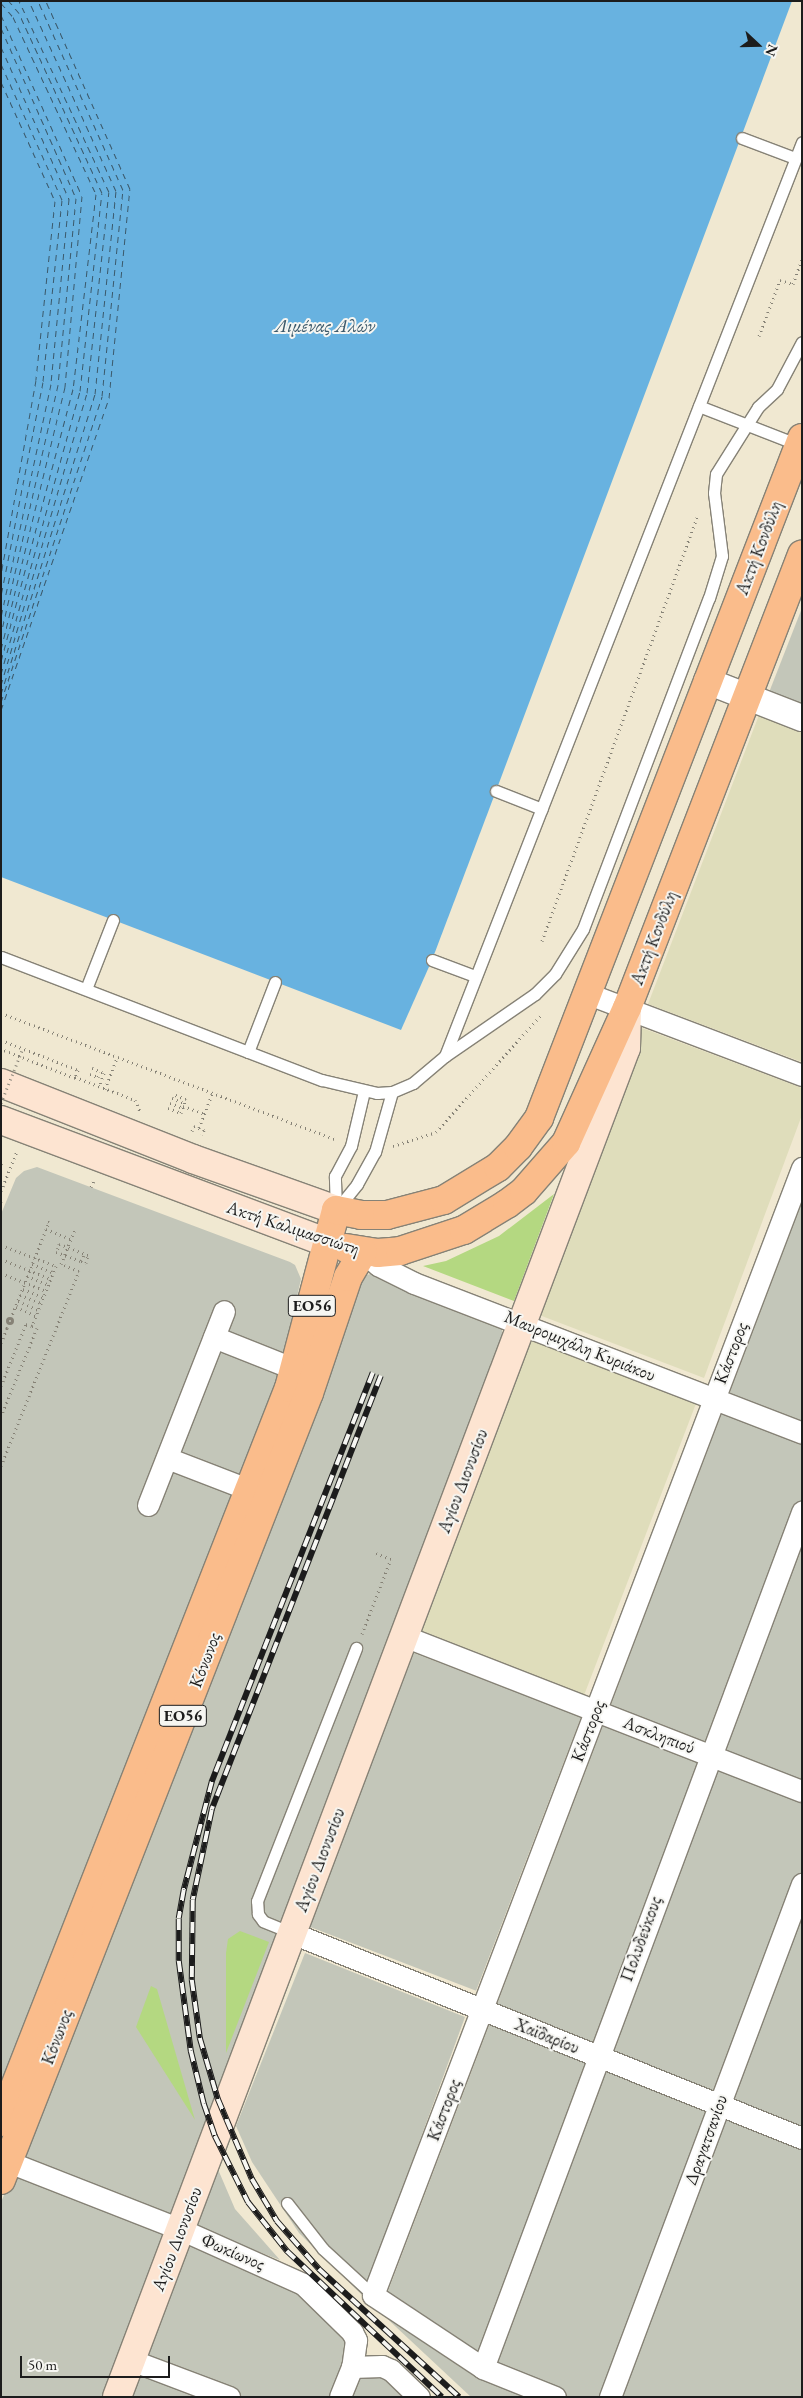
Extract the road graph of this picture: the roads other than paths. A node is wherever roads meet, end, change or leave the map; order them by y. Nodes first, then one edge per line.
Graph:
1 (742, 138) dead end
2 (802, 142) edge
3 (796, 158) junction
4 (802, 342) edge
5 (699, 406) junction
6 (745, 426) junction
7 (800, 441) edge
8 (802, 555) edge
9 (707, 681) junction
10 (747, 697) junction
11 (802, 718) edge
12 (496, 792) dead end
13 (542, 809) junction
14 (113, 920) dead end
15 (1, 957) edge
16 (432, 960) dead end
17 (475, 976) junction
18 (275, 982) dead end
19 (86, 989) junction
20 (586, 993) junction
21 (627, 1008) junction
22 (248, 1052) junction
23 (445, 1056) junction
24 (802, 1075) edge
25 (1, 1083) edge
26 (364, 1091) junction
27 (392, 1092) junction
28 (1, 1120) edge
29 (802, 1168) edge
30 (336, 1210) junction
31 (328, 1243) junction
32 (363, 1252) junction
33 (224, 1311) dead end
34 (522, 1323) junction
35 (214, 1337) junction
36 (295, 1369) junction
37 (713, 1400) junction
38 (802, 1432) edge
39 (167, 1458) junction
40 (250, 1490) junction
41 (148, 1505) dead end
42 (802, 1512) edge
43 (404, 1636) junction
44 (356, 1648) road end
45 (596, 1711) junction
46 (710, 1754) junction
47 (802, 1791) edge
48 (802, 1884) edge
49 (292, 1933) junction
50 (482, 2010) junction
51 (598, 2056) junction
52 (719, 2105) junction
53 (1, 2122) edge
54 (802, 2138) edge
55 (5, 2171) edge
56 (287, 2203) dead end
57 (180, 2229) junction
58 (373, 2295) junction
59 (131, 2360) junction
60 (352, 2366) junction
61 (483, 2368) junction
62 (117, 2397) edge
63 (229, 2397) edge
64 (340, 2397) edge
65 (419, 2397) edge
66 (555, 2397) edge
67 (610, 2397) edge

1 - 3 lane
2 - 3 lane
3 - 5 lane
4 - 6 lane
5 - 6 lane
5 - 13 lane
6 - 7 lane
6 - 23 lane
7 - 9 main road, Ακτή Κονδύλη
8 - 10 main road, Ακτή Κονδύλη
9 - 10 street
9 - 20 main road, Ακτή Κονδύλη
10 - 11 street
10 - 21 main road, Ακτή Κονδύλη
12 - 13 lane
13 - 17 lane
14 - 19 lane
15 - 19 lane
16 - 17 lane
17 - 23 lane
18 - 22 lane
19 - 22 lane
20 - 21 street
20 - 30 main road, Ακτή Καλιμασσιώτη
21 - 24 street
21 - 32 main road, Ακτή Καλιμασσιώτη
21 - 34 main road, Ακτή Κονδύλη
22 - 26 lane
23 - 27 lane
25 - 30 main road, Ακτή Καλιμασσιώτη
26 - 27 lane
26 - 30 lane
27 - 30 lane
28 - 31 main road, Ακτή Καλιμασσιώτη
29 - 37 street, Κάστορος
30 - 31 main road, Κόνωνος / ΕΟ56
31 - 32 main road, Ακτή Καλιμασσιώτη
31 - 36 main road, Κόνωνος / ΕΟ56
32 - 34 street, Μαυρομιχάλη Κυριάκου
32 - 55 main road, Κόνωνος / ΕΟ56
33 - 35 street
34 - 37 street, Μαυρομιχάλη Κυριάκου
34 - 43 main road, Αγίου Διονυσίου
35 - 36 street
35 - 39 street
36 - 40 main road, Κόνωνος / ΕΟ56
37 - 38 street, Μαυρομιχάλη Κυριάκου
37 - 45 street, Κάστορος
39 - 40 street
39 - 41 street
40 - 53 main road, Κόνωνος / ΕΟ56
42 - 46 street, Πολυδεύκους
43 - 45 street, Ασκληπιού
43 - 49 main road, Αγίου Διονυσίου
44 - 49 lane
45 - 46 street, Ασκληπιού
45 - 50 street, Κάστορος
46 - 47 street, Ασκληπιού
46 - 51 street, Πολυδεύκους
48 - 52 street, Δραγατσανίου
49 - 50 street, Χαϊδαρίου
49 - 57 main road, Αγίου Διονυσίου
50 - 51 street, Χαϊδαρίου
50 - 58 street, Κάστορος
51 - 52 street, Χαϊδαρίου
51 - 61 street, Πολυδεύκους
52 - 54 street, Χαϊδαρίου
52 - 67 street, Δραγατσανίου
55 - 57 street, Φωκίωνος
56 - 58 lane
57 - 59 main road, Αγίου Διονυσίου
57 - 60 street, Φωκίωνος
58 - 61 street
59 - 62 main road, Αγίου Διονυσίου
59 - 63 street
60 - 64 street
60 - 65 street
61 - 66 street

